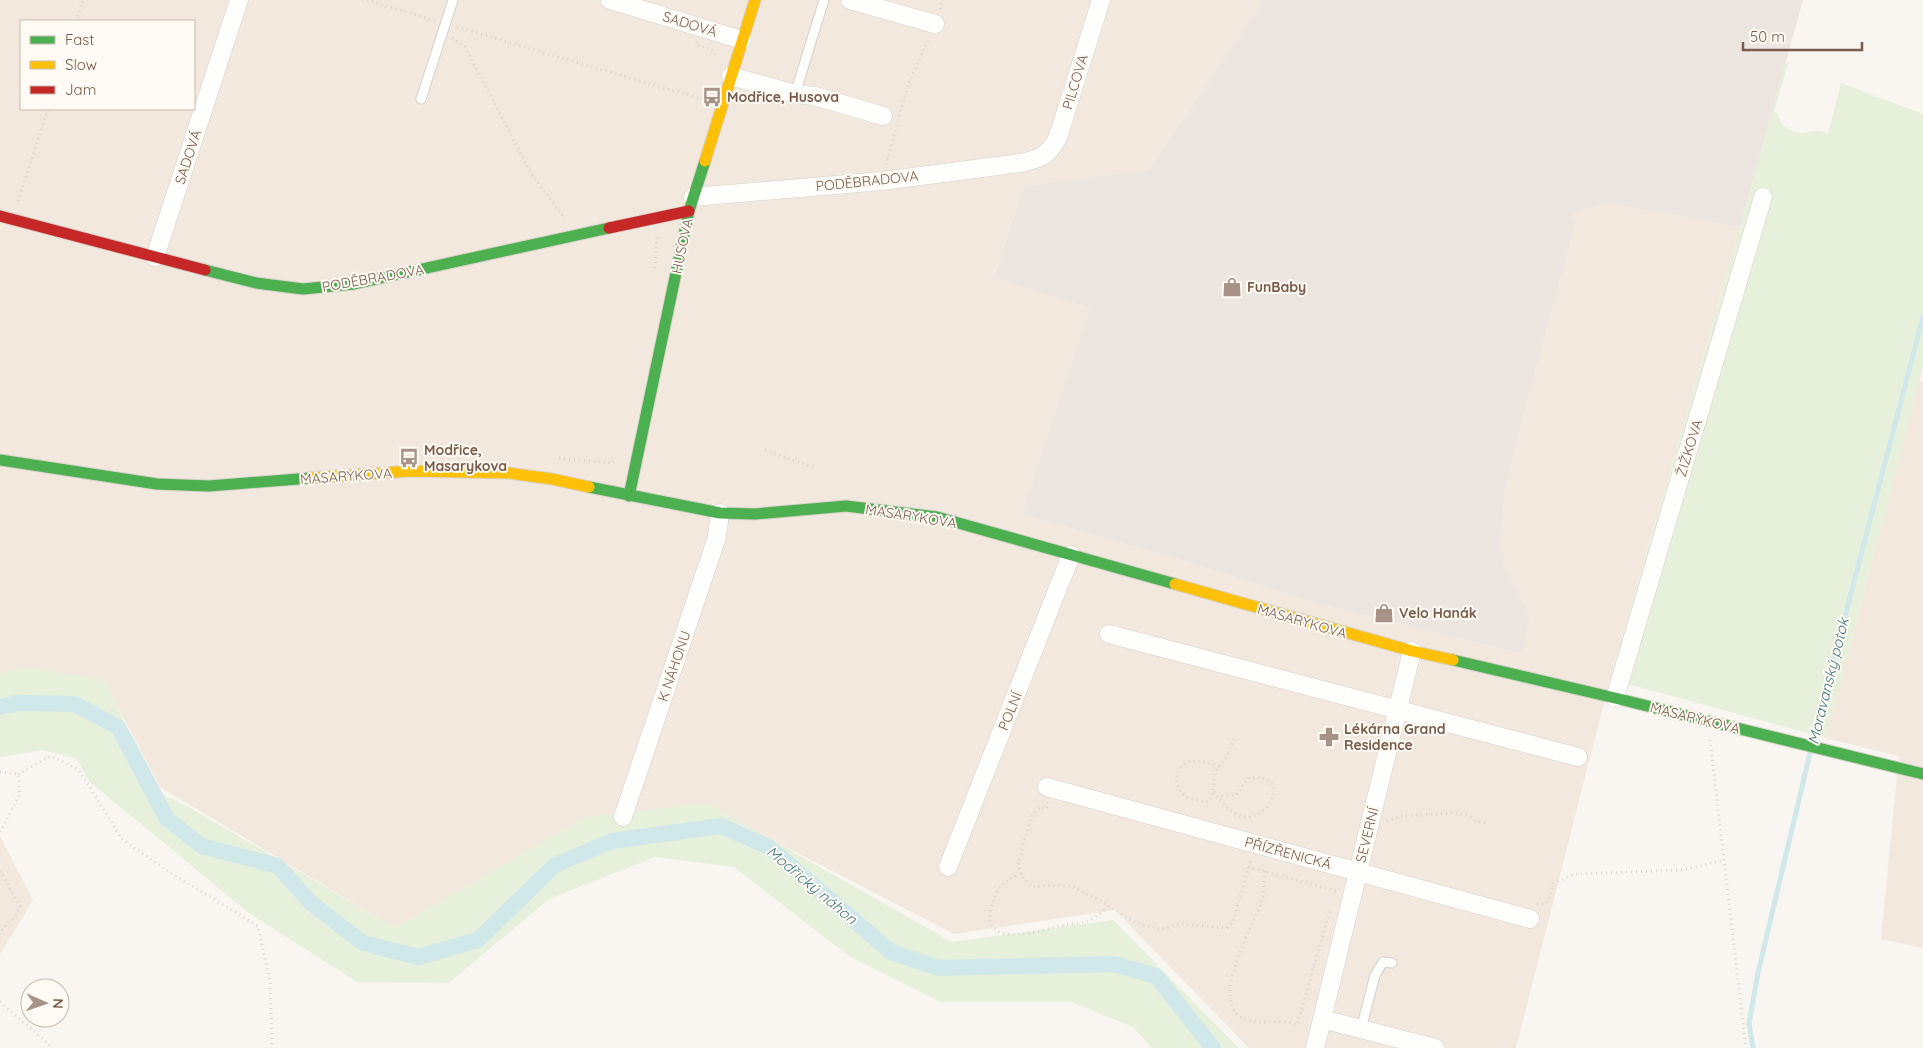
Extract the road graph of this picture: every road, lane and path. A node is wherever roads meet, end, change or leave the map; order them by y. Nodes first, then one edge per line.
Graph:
1 (83, 0) edge
2 (239, 0) edge
3 (367, 0) edge
4 (453, 0) edge
5 (610, 0) edge
6 (754, 0) edge
7 (824, 0) edge
8 (850, 0) edge
9 (942, 0) edge
10 (1101, 0) edge
11 (76, 20) edge
12 (935, 24) junction
13 (702, 27) junction
14 (444, 28) junction
15 (742, 40) junction
16 (717, 65) dead end
17 (731, 76) junction
18 (796, 94) junction
19 (421, 99) dead end
20 (708, 100) dead end
21 (48, 110) edge
22 (883, 116) dead end
23 (1040, 158) joint
24 (882, 181) junction
25 (1763, 197) dead end
26 (691, 204) junction
27 (0, 216) edge
28 (658, 218) junction
29 (12, 219) junction
30 (560, 224) dead end
31 (155, 257) junction
32 (655, 275) dead end
33 (765, 450) dead end
34 (616, 456) dead end
35 (557, 458) dead end
36 (0, 460) edge
37 (815, 468) dead end
38 (629, 496) junction
39 (720, 513) junction
40 (1071, 555) junction
41 (1110, 634) dead end
42 (1412, 651) junction
43 (1615, 698) junction
44 (1398, 710) junction
45 (1714, 722) junction
46 (1235, 735) dead end
47 (1578, 757) dead end
48 (1219, 766) junction
49 (0, 772) edge
50 (18, 774) junction
51 (1923, 774) edge
52 (1049, 788) joint
53 (1214, 791) junction
54 (1218, 796) junction
55 (623, 818) dead end
56 (1387, 821) dead end
57 (1485, 822) dead end
58 (0, 832) edge
59 (1254, 844) junction
60 (1724, 860) junction
61 (948, 867) dead end
62 (1248, 867) junction
63 (0, 871) edge
64 (1265, 871) junction
65 (1358, 872) junction
66 (1021, 874) junction
67 (1334, 898) dead end
68 (1108, 905) junction
69 (1331, 908) dead end
70 (1531, 912) joint
71 (0, 932) edge
72 (1392, 963) dead end
73 (0, 1002) edge
74 (1322, 1019) junction
75 (1361, 1029) junction
76 (53, 1048) edge
77 (272, 1048) edge
78 (1315, 1048) edge
79 (1435, 1048) edge
80 (1746, 1048) edge

1 - 11 path
2 - 31 street, SADOVÁ
3 - 14 path
4 - 14 lane
5 - 13 street, SADOVÁ
6 - 15 street, HUSOVA
7 - 18 lane
8 - 12 street
9 - 12 path
10 - 23 street, PILCOVA
12 - 24 path
13 - 15 street, SADOVÁ
13 - 16 path
14 - 19 lane
14 - 20 path
14 - 30 path
15 - 17 street, HUSOVA
17 - 18 street
17 - 26 street, HUSOVA
18 - 22 street
21 - 29 path
23 - 24 street, PODĚBRADOVA
24 - 26 street, PODĚBRADOVA
25 - 43 street, ŽIŽKOVA
26 - 28 street, PODĚBRADOVA
26 - 38 street, HUSOVA
27 - 29 street, PODĚBRADOVA
28 - 31 street, PODĚBRADOVA
28 - 32 path
29 - 31 street, PODĚBRADOVA
33 - 37 path
34 - 35 path
36 - 38 street, MASARYKOVA
38 - 39 street, MASARYKOVA
39 - 40 street, MASARYKOVA
39 - 55 street, K NÁHONU
40 - 42 street, MASARYKOVA
40 - 61 street, POLNÍ
41 - 44 street
42 - 43 street, MASARYKOVA
42 - 44 street, SEVERNÍ
43 - 45 street, MASARYKOVA
44 - 47 street
44 - 65 street, SEVERNÍ
45 - 51 street, MASARYKOVA
45 - 60 path
46 - 48 path
48 - 53 path
48 - 53 path
49 - 50 path
50 - 58 path
50 - 77 path
52 - 59 street, PŘÍZŘENICKÁ
52 - 66 path
53 - 54 path
54 - 54 path
56 - 57 path
59 - 62 path
59 - 65 street, PŘÍZŘENICKÁ
60 - 70 path
60 - 80 path
62 - 64 path
62 - 68 path
63 - 71 path
64 - 67 path
64 - 69 path
65 - 70 street, PŘÍZŘENICKÁ
65 - 74 street, SEVERNÍ
66 - 68 path
66 - 68 path
72 - 75 lane
73 - 76 path
74 - 75 street
74 - 78 street, SEVERNÍ
75 - 79 street

